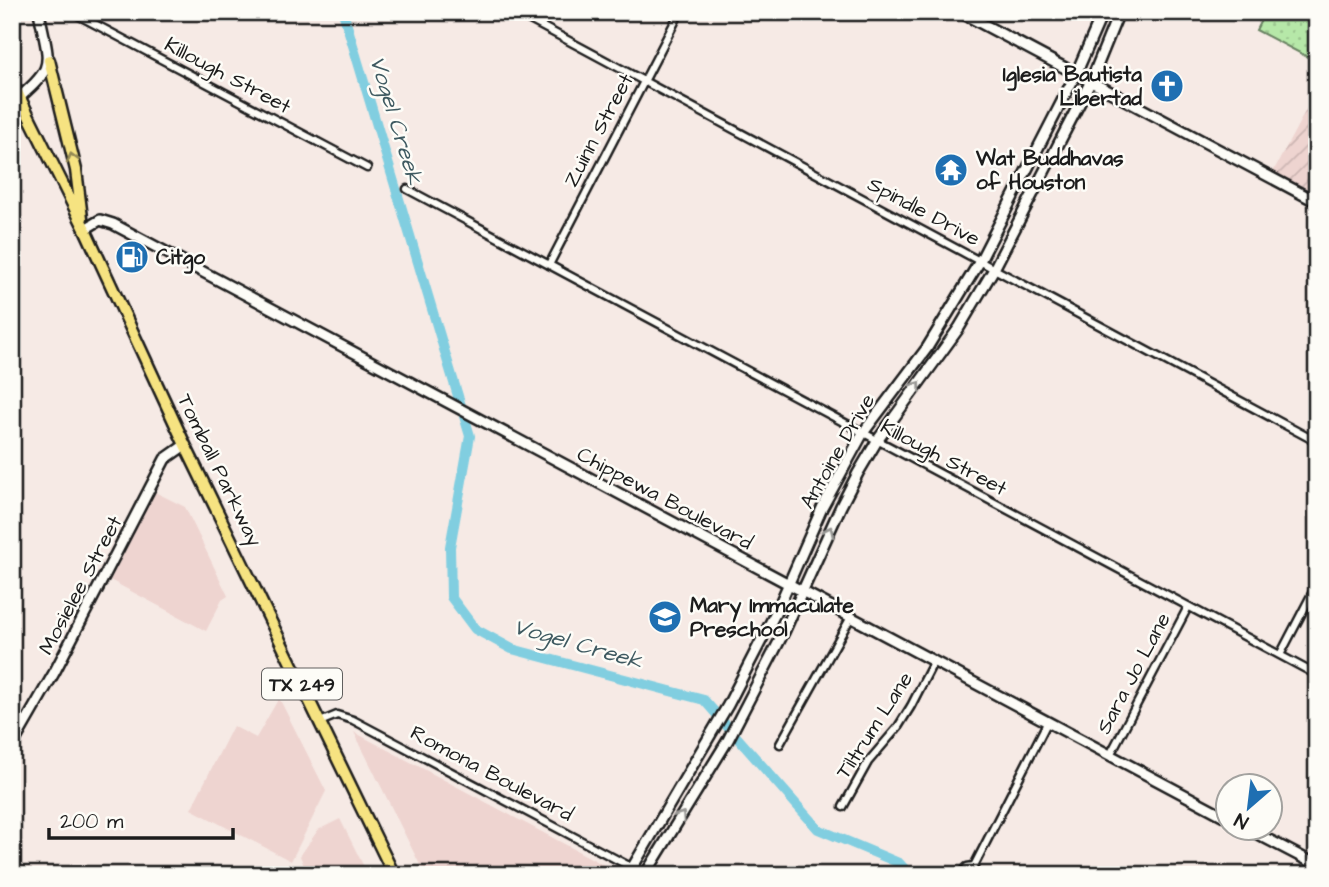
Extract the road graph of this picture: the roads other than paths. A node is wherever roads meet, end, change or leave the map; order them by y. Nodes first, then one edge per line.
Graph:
1 (39, 12) edge
2 (72, 12) edge
3 (515, 12) edge
4 (680, 12) edge
5 (960, 12) edge
6 (1103, 12) edge
7 (1119, 12) edge
8 (48, 60) junction
9 (1076, 74) junction
10 (644, 81) junction
11 (12, 82) edge
12 (1091, 82) junction
13 (16, 101) edge
14 (367, 168) dead end
15 (1029, 169) junction
16 (1042, 176) junction
17 (407, 189) dead end
18 (1317, 202) edge
19 (84, 227) junction
20 (980, 261) junction
21 (549, 265) junction
22 (994, 269) junction
23 (927, 348) junction
24 (939, 357) junction
25 (863, 433) junction
26 (877, 441) junction
27 (1317, 442) edge
28 (184, 445) junction
29 (790, 584) junction
30 (1317, 584) edge
31 (802, 591) junction
32 (1188, 607) junction
33 (850, 617) junction
34 (1280, 655) junction
35 (934, 661) junction
36 (748, 666) junction
37 (762, 673) junction
38 (1317, 675) edge
39 (12, 721) edge
40 (1048, 721) junction
41 (320, 722) junction
42 (22, 728) junction
43 (780, 744) dead end
44 (12, 747) edge
45 (1110, 755) junction
46 (680, 786) junction
47 (694, 795) junction
48 (843, 807) dead end
49 (1214, 811) edge
50 (1273, 842) edge
51 (1317, 865) edge
52 (974, 866) junction
53 (630, 871) edge
54 (394, 875) edge
55 (646, 875) edge
56 (961, 875) edge
57 (977, 875) edge

1 - 8 main road
2 - 14 street, Killough Street
3 - 10 street, Spindle Drive
4 - 10 street, Zuinn Street
5 - 9 main road
6 - 9 main road, Antoine Drive
7 - 12 main road, Antoine Drive
8 - 13 main road
19 -> 8 main road
9 - 12 main road
9 - 15 main road, Antoine Drive
10 - 20 street, Spindle Drive
10 - 21 street, Zuinn Street
11 - 13 main road, Tomball Parkway / TX 249
12 - 16 main road, Antoine Drive
12 - 18 main road
13 - 19 main road, Tomball Parkway / TX 249
15 - 16 main road
15 - 20 main road, Antoine Drive
16 - 22 main road, Antoine Drive
17 - 21 street, Killough Street
19 - 28 main road, Tomball Parkway / TX 249
19 - 29 main road, Chippewa Boulevard
20 - 22 street, Spindle Drive
20 - 23 main road, Antoine Drive
21 - 25 street, Killough Street
22 - 24 main road, Antoine Drive
22 - 27 street, Spindle Drive
23 - 24 main road
23 - 25 main road, Antoine Drive
26 -> 24 main road, Antoine Drive
25 - 26 street, Killough Street
25 - 29 main road, Antoine Drive
31 -> 26 main road, Antoine Drive
26 - 32 street, Killough Street
28 - 41 main road, Tomball Parkway / TX 249
28 - 42 main road, Mosielee Street
29 - 31 main road, Chippewa Boulevard
29 - 36 main road, Antoine Drive
30 - 34 street
31 - 33 main road, Chippewa Boulevard
31 - 37 main road, Antoine Drive
32 - 34 street, Killough Street
32 - 45 street, Sara Jo Lane
33 - 35 main road, Chippewa Boulevard
33 - 43 street
34 - 38 street, Killough Street
35 - 40 main road, Chippewa Boulevard
35 - 48 street, Tiltrum Lane
36 - 37 main road
36 - 46 main road, Antoine Drive
37 - 47 main road, Antoine Drive
39 - 42 street
40 - 45 main road, Chippewa Boulevard
40 - 52 street
41 - 53 street, Romona Boulevard
41 - 54 main road, Tomball Parkway / TX 249
42 - 44 main road, Mosielee Street
45 - 49 main road, Chippewa Boulevard
46 - 47 main road
46 - 53 main road, Antoine Drive
55 -> 47 main road, Antoine Drive
50 - 51 main road
52 - 56 street
52 - 57 street
53 - 55 street, Romona Boulevard

